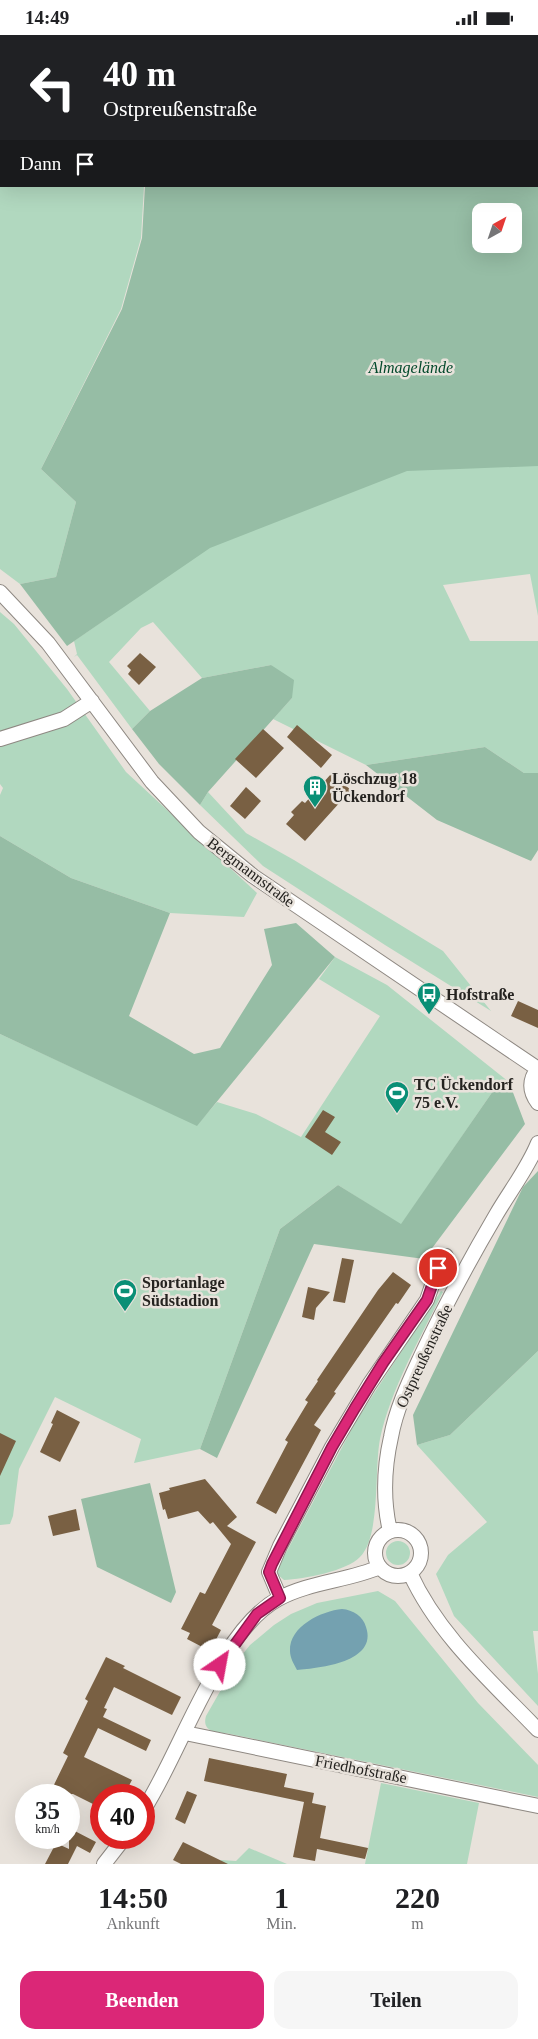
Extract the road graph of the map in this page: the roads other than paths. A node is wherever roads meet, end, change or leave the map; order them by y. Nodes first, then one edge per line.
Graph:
1 (0, 592) edge
2 (92, 701) junction
3 (0, 739) edge
4 (538, 1069) edge
5 (538, 1103) edge
6 (538, 1143) edge
7 (446, 1256) dead end
8 (390, 1531) junction
9 (380, 1567) junction
10 (410, 1573) junction
11 (280, 1598) junction
12 (538, 1730) edge
13 (185, 1733) junction
14 (155, 1789) edge
15 (538, 1806) edge
16 (116, 1849) edge
17 (104, 1864) edge

1 - 2 street, Bergmannstraße
2 - 3 street
2 - 4 street, Bergmannstraße
4 - 5 street
6 - 8 street, Ostpreußenstraße
7 - 11 street, Ostpreußenstraße
8 - 9 street
8 - 10 street
9 - 10 street
9 - 11 street
10 - 12 street
11 - 13 street
13 - 14 street
13 - 15 street, Friedhofstraße
16 - 17 street

